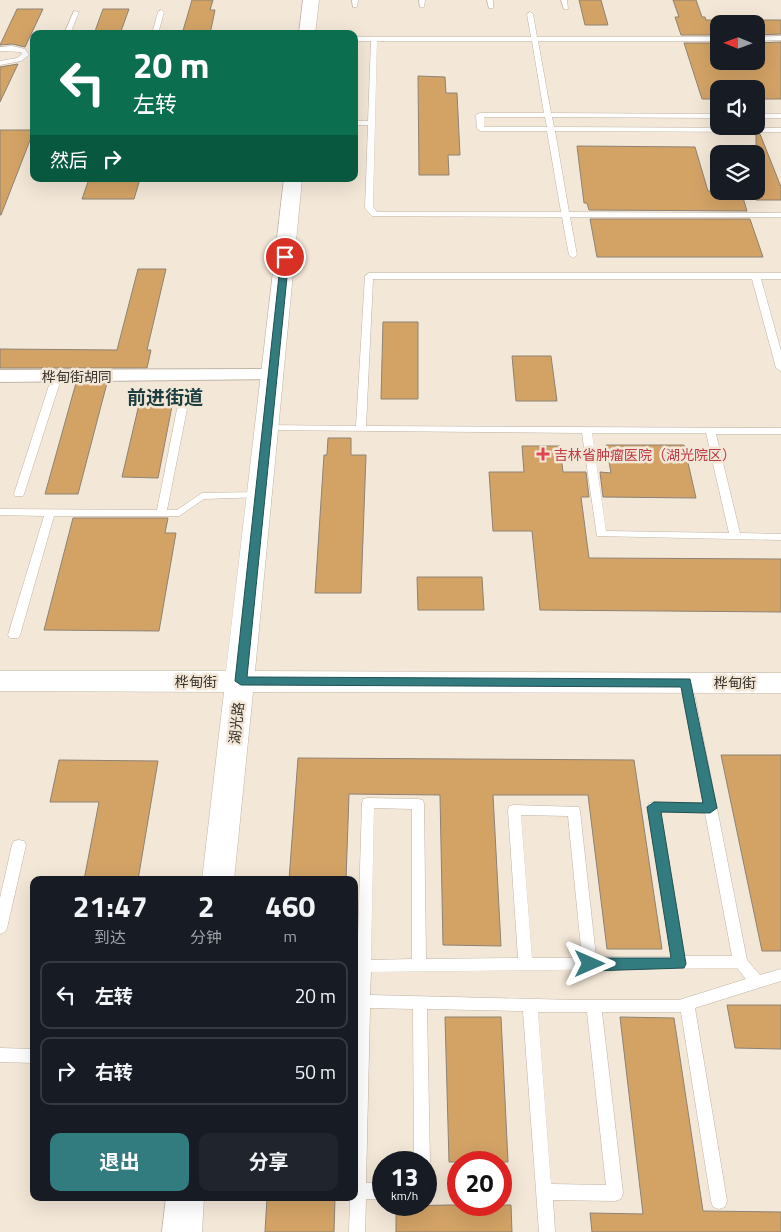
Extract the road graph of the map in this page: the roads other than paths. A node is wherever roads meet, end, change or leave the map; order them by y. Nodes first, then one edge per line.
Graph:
1 (311, 0) edge
2 (564, 0) edge
3 (566, 8) dead end
4 (76, 12) dead end
5 (161, 12) dead end
6 (530, 14) dead end
7 (69, 30) edge
8 (156, 30) edge
9 (307, 30) edge
10 (710, 38) edge
11 (765, 38) edge
12 (781, 38) edge
13 (358, 39) edge
14 (374, 39) junction
15 (535, 39) junction
16 (0, 49) edge
17 (26, 55) junction
18 (30, 55) edge
19 (0, 63) edge
20 (548, 115) junction
21 (667, 116) junction
22 (710, 116) edge
23 (765, 116) edge
24 (770, 116) junction
25 (781, 116) edge
26 (358, 123) edge
27 (372, 123) junction
28 (551, 129) junction
29 (672, 130) junction
30 (779, 130) edge
31 (293, 182) edge
32 (566, 215) junction
33 (781, 215) edge
34 (573, 255) dead end
35 (756, 276) junction
36 (781, 276) edge
37 (781, 368) edge
38 (274, 375) junction
39 (0, 376) edge
40 (56, 376) junction
41 (182, 409) dead end
42 (268, 428) junction
43 (361, 429) junction
44 (587, 430) junction
45 (710, 430) junction
46 (781, 431) edge
47 (19, 494) dead end
48 (261, 495) junction
49 (0, 512) edge
50 (50, 512) junction
51 (161, 513) junction
52 (735, 536) junction
53 (781, 537) edge
54 (14, 635) dead end
55 (0, 681) edge
56 (241, 681) junction
57 (686, 682) junction
58 (781, 682) edge
59 (710, 808) junction
60 (19, 845) dead end
61 (218, 876) edge
62 (0, 928) edge
63 (740, 962) junction
64 (590, 964) junction
65 (679, 964) junction
66 (419, 965) junction
67 (526, 965) junction
68 (364, 966) junction
69 (781, 975) edge
70 (756, 981) junction
71 (363, 1001) junction
72 (420, 1003) junction
73 (687, 1003) junction
74 (530, 1005) junction
75 (594, 1006) junction
76 (0, 1055) edge
77 (30, 1056) edge
78 (422, 1151) edge
79 (358, 1191) joint
80 (372, 1191) edge
81 (544, 1192) junction
82 (185, 1201) edge
83 (358, 1201) edge
84 (719, 1201) dead end
85 (182, 1232) edge
86 (356, 1232) edge
87 (547, 1232) edge

1 - 9 street
2 - 3 lane
4 - 7 lane
5 - 8 lane
6 - 15 lane
10 - 15 lane
11 - 12 lane
13 - 14 lane
14 - 15 lane
14 - 27 lane
15 - 20 lane
16 - 17 lane
17 - 18 lane
17 - 19 lane
20 - 21 lane
20 - 28 lane
20 - 28 lane
21 - 22 lane
21 - 29 lane
23 - 24 lane
24 - 25 lane
24 - 30 lane
26 - 27 lane
27 - 32 lane
28 - 29 lane
28 - 32 lane
29 - 30 lane
31 - 38 street, 湖光路
32 - 33 lane
32 - 34 lane
35 - 36 lane
35 - 37 lane
35 - 43 lane
38 - 40 street, 桦甸街胡同
38 - 42 street, 湖光路
39 - 40 street, 桦甸街胡同
40 - 47 lane
41 - 51 lane
42 - 43 lane
42 - 48 street, 湖光路
43 - 44 lane
44 - 45 lane
44 - 52 lane
45 - 46 lane
45 - 52 lane
48 - 51 lane
48 - 56 street, 湖光路
49 - 50 lane
50 - 51 lane
50 - 54 lane
52 - 53 lane
55 - 56 street, 桦甸街
56 - 57 street, 桦甸街
56 - 61 street, 湖光路
57 - 58 street, 桦甸街
57 - 59 lane
59 - 63 lane
59 - 65 lane
60 - 62 lane
63 - 65 lane
63 - 70 lane
64 - 65 lane
64 - 67 lane
64 - 67 lane
66 - 67 lane
66 - 68 lane
66 - 68 lane
68 - 71 lane
69 - 70 lane
70 - 73 lane
71 - 72 lane
71 - 79 lane
72 - 74 lane
72 - 78 lane
73 - 75 lane
73 - 84 lane
74 - 75 lane
74 - 81 lane
75 - 81 lane
76 - 77 lane
79 - 80 lane
81 - 87 lane
82 - 85 street
83 - 86 lane

